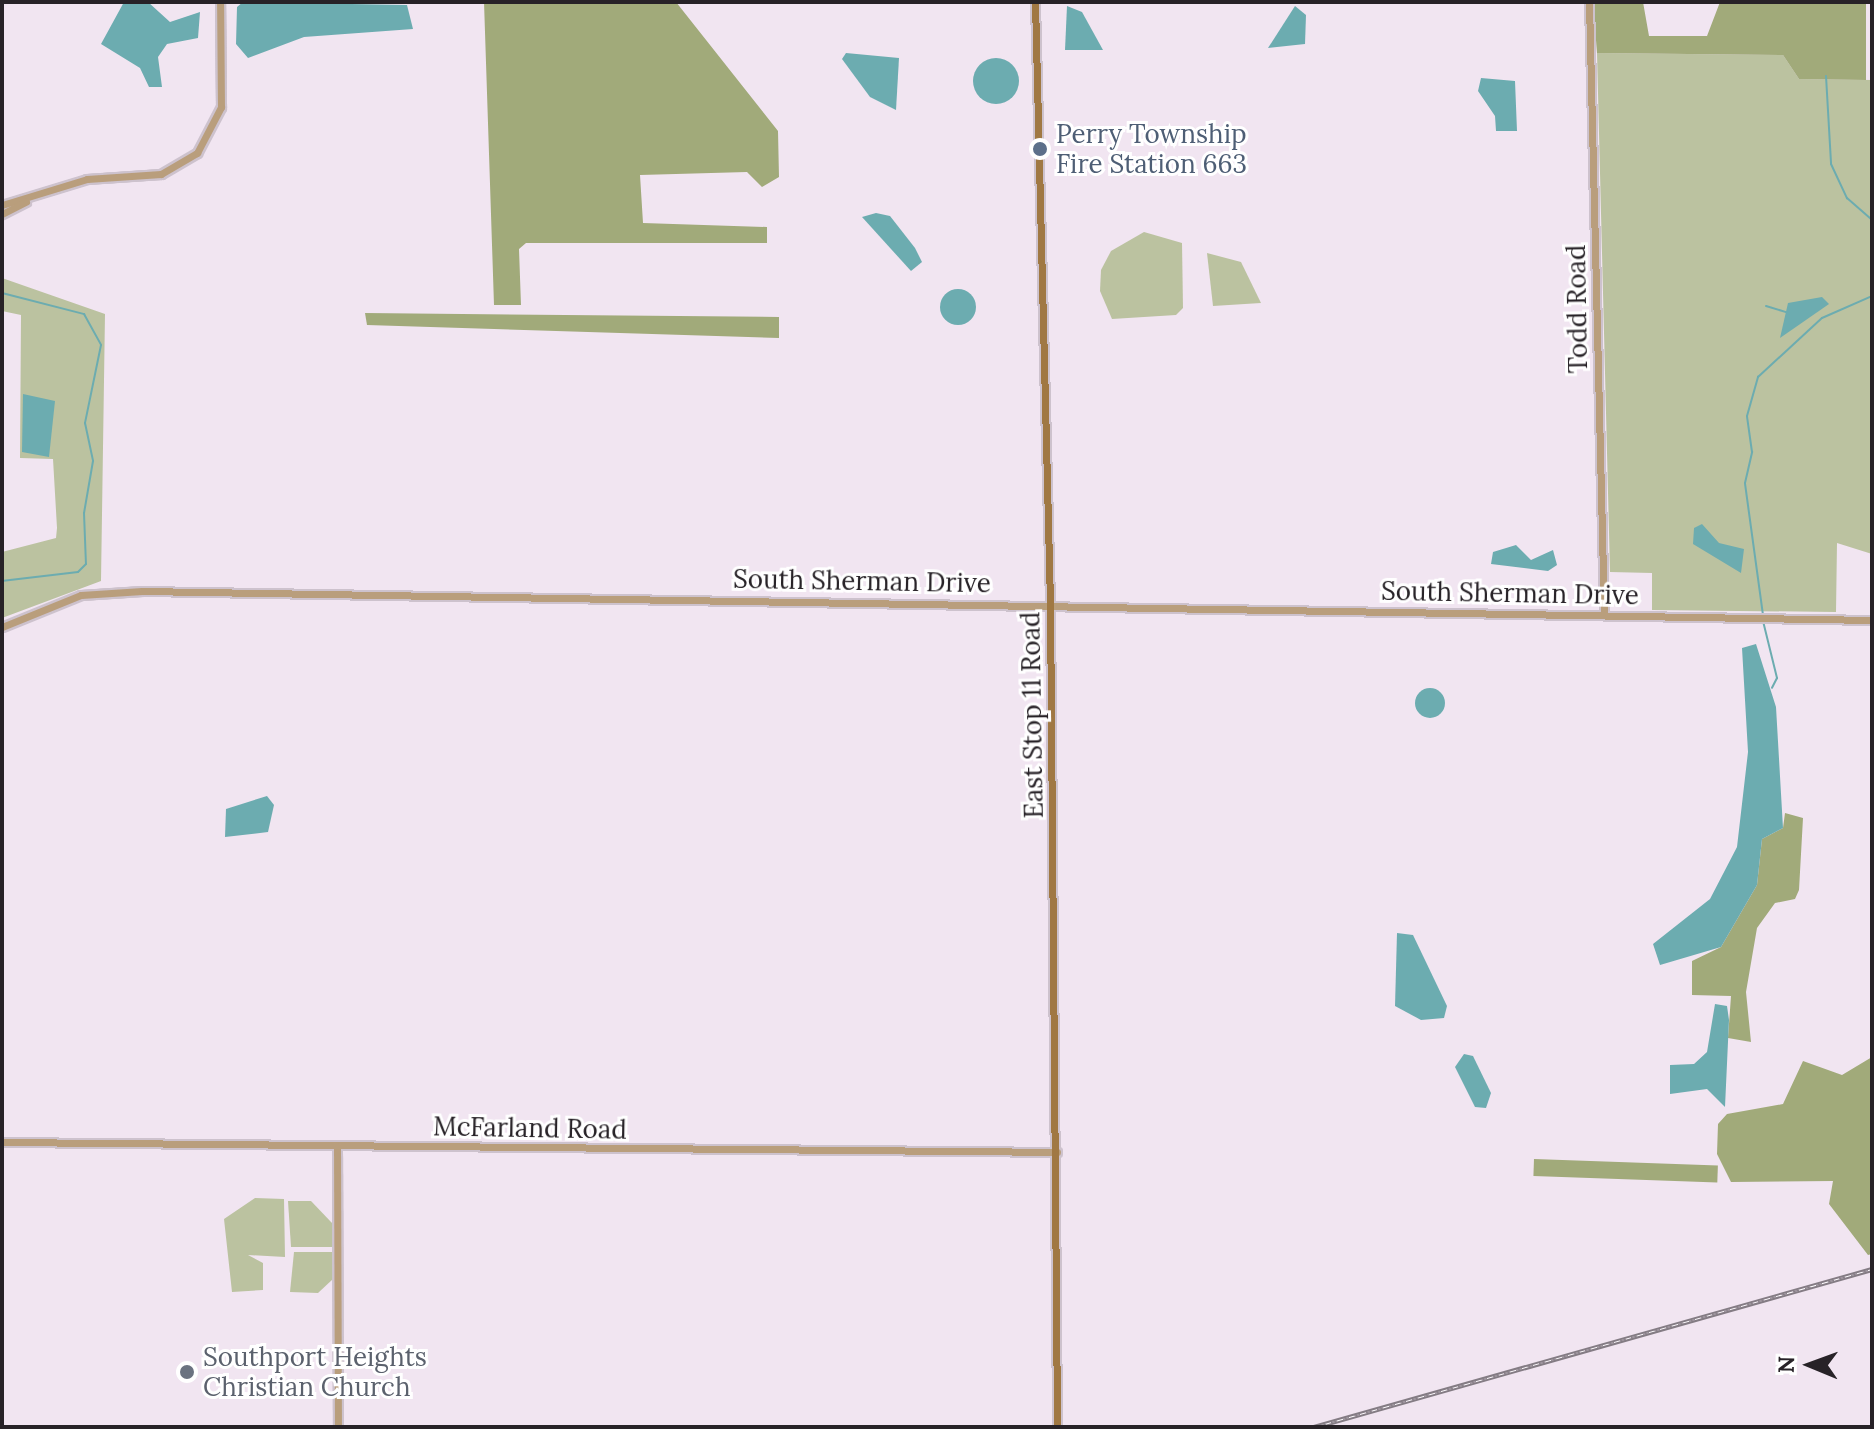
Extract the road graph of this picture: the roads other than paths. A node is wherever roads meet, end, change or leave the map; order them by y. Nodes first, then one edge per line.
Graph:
1 (220, 2) edge
2 (1035, 2) edge
3 (1589, 2) edge
4 (26, 202) junction
5 (2, 205) edge
6 (2, 214) edge
7 (1050, 604) junction
8 (1604, 615) junction
9 (1872, 620) edge
10 (2, 627) edge
11 (2, 1142) edge
12 (337, 1146) junction
13 (1057, 1152) junction
14 (338, 1427) edge
15 (1057, 1427) edge

1 - 4 street
2 - 7 main road, East Stop 11 Road
3 - 8 street, Todd Road
4 - 5 street
4 - 6 street
7 - 8 street, South Sherman Drive
7 - 10 street, South Sherman Drive
7 - 13 main road, East Stop 11 Road
8 - 9 street, South Sherman Drive
11 - 12 street, McFarland Road
12 - 13 street, McFarland Road
12 - 14 street
13 - 15 main road, East Stop 11 Road

